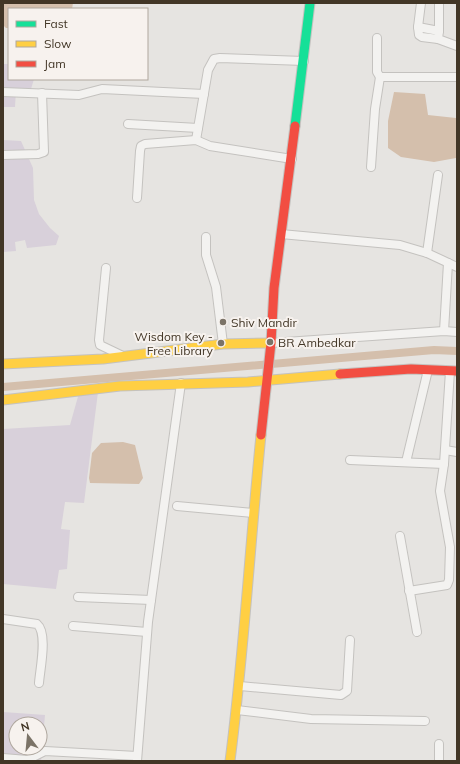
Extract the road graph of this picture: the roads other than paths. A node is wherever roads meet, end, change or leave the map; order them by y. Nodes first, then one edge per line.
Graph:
1 (310, 3) edge
2 (421, 3) edge
3 (439, 3) edge
4 (438, 35) junction
5 (377, 38) dead end
6 (457, 46) edge
7 (304, 61) junction
8 (380, 77) junction
9 (457, 78) edge
10 (3, 92) edge
11 (42, 93) junction
12 (204, 94) junction
13 (128, 124) dead end
14 (198, 128) junction
15 (196, 140) junction
16 (3, 155) edge
17 (292, 159) junction
18 (371, 167) dead end
19 (438, 176) dead end
20 (137, 198) dead end
21 (281, 234) junction
22 (206, 237) dead end
23 (427, 253) junction
24 (448, 263) junction
25 (457, 267) edge
26 (106, 268) dead end
27 (444, 331) junction
28 (457, 332) edge
29 (271, 343) junction
30 (223, 344) junction
31 (124, 356) junction
32 (3, 364) edge
33 (428, 370) junction
34 (454, 371) edge
35 (268, 377) junction
36 (181, 383) junction
37 (3, 400) edge
38 (445, 450) junction
39 (457, 452) edge
40 (350, 460) dead end
41 (406, 462) junction
42 (444, 464) junction
43 (177, 506) dead end
44 (253, 512) junction
45 (400, 536) dead end
46 (453, 583) edge
47 (409, 590) junction
48 (78, 597) dead end
49 (151, 600) junction
50 (3, 619) edge
51 (73, 626) dead end
52 (147, 632) junction
53 (417, 632) dead end
54 (350, 640) dead end
55 (39, 683) dead end
56 (240, 686) junction
57 (237, 710) junction
58 (425, 721) dead end
59 (439, 744) dead end
60 (3, 758) edge
61 (137, 758) edge
62 (230, 761) edge
63 (439, 761) edge

1 - 7 main road
2 - 4 street
3 - 4 street
4 - 6 street
5 - 8 street
7 - 12 street
7 - 17 main road
8 - 9 street
8 - 18 street
10 - 11 street
11 - 12 street
11 - 16 street
12 - 14 street
13 - 14 street
14 - 15 street
15 - 17 street
15 - 20 street
17 - 21 main road
19 - 23 street
21 - 23 street
21 - 29 main road
22 - 30 street
23 - 24 street
24 - 25 street
24 - 27 street
26 - 31 street
27 - 28 street
27 - 29 street
29 - 30 main road
29 - 35 main road
30 - 31 main road
31 - 32 main road
33 - 34 main road
33 - 35 main road
33 - 41 street
34 - 38 street
35 - 36 main road
35 - 44 main road
36 - 37 main road
36 - 49 street
38 - 39 street
38 - 42 street
40 - 41 street
41 - 42 street
42 - 46 street
43 - 44 street
44 - 56 main road
45 - 47 street
46 - 47 street
47 - 53 street
48 - 49 street
49 - 52 street
50 - 55 street
51 - 52 street
52 - 61 street
54 - 56 street
56 - 57 main road
57 - 58 street
57 - 62 main road
59 - 63 street
60 - 61 street

